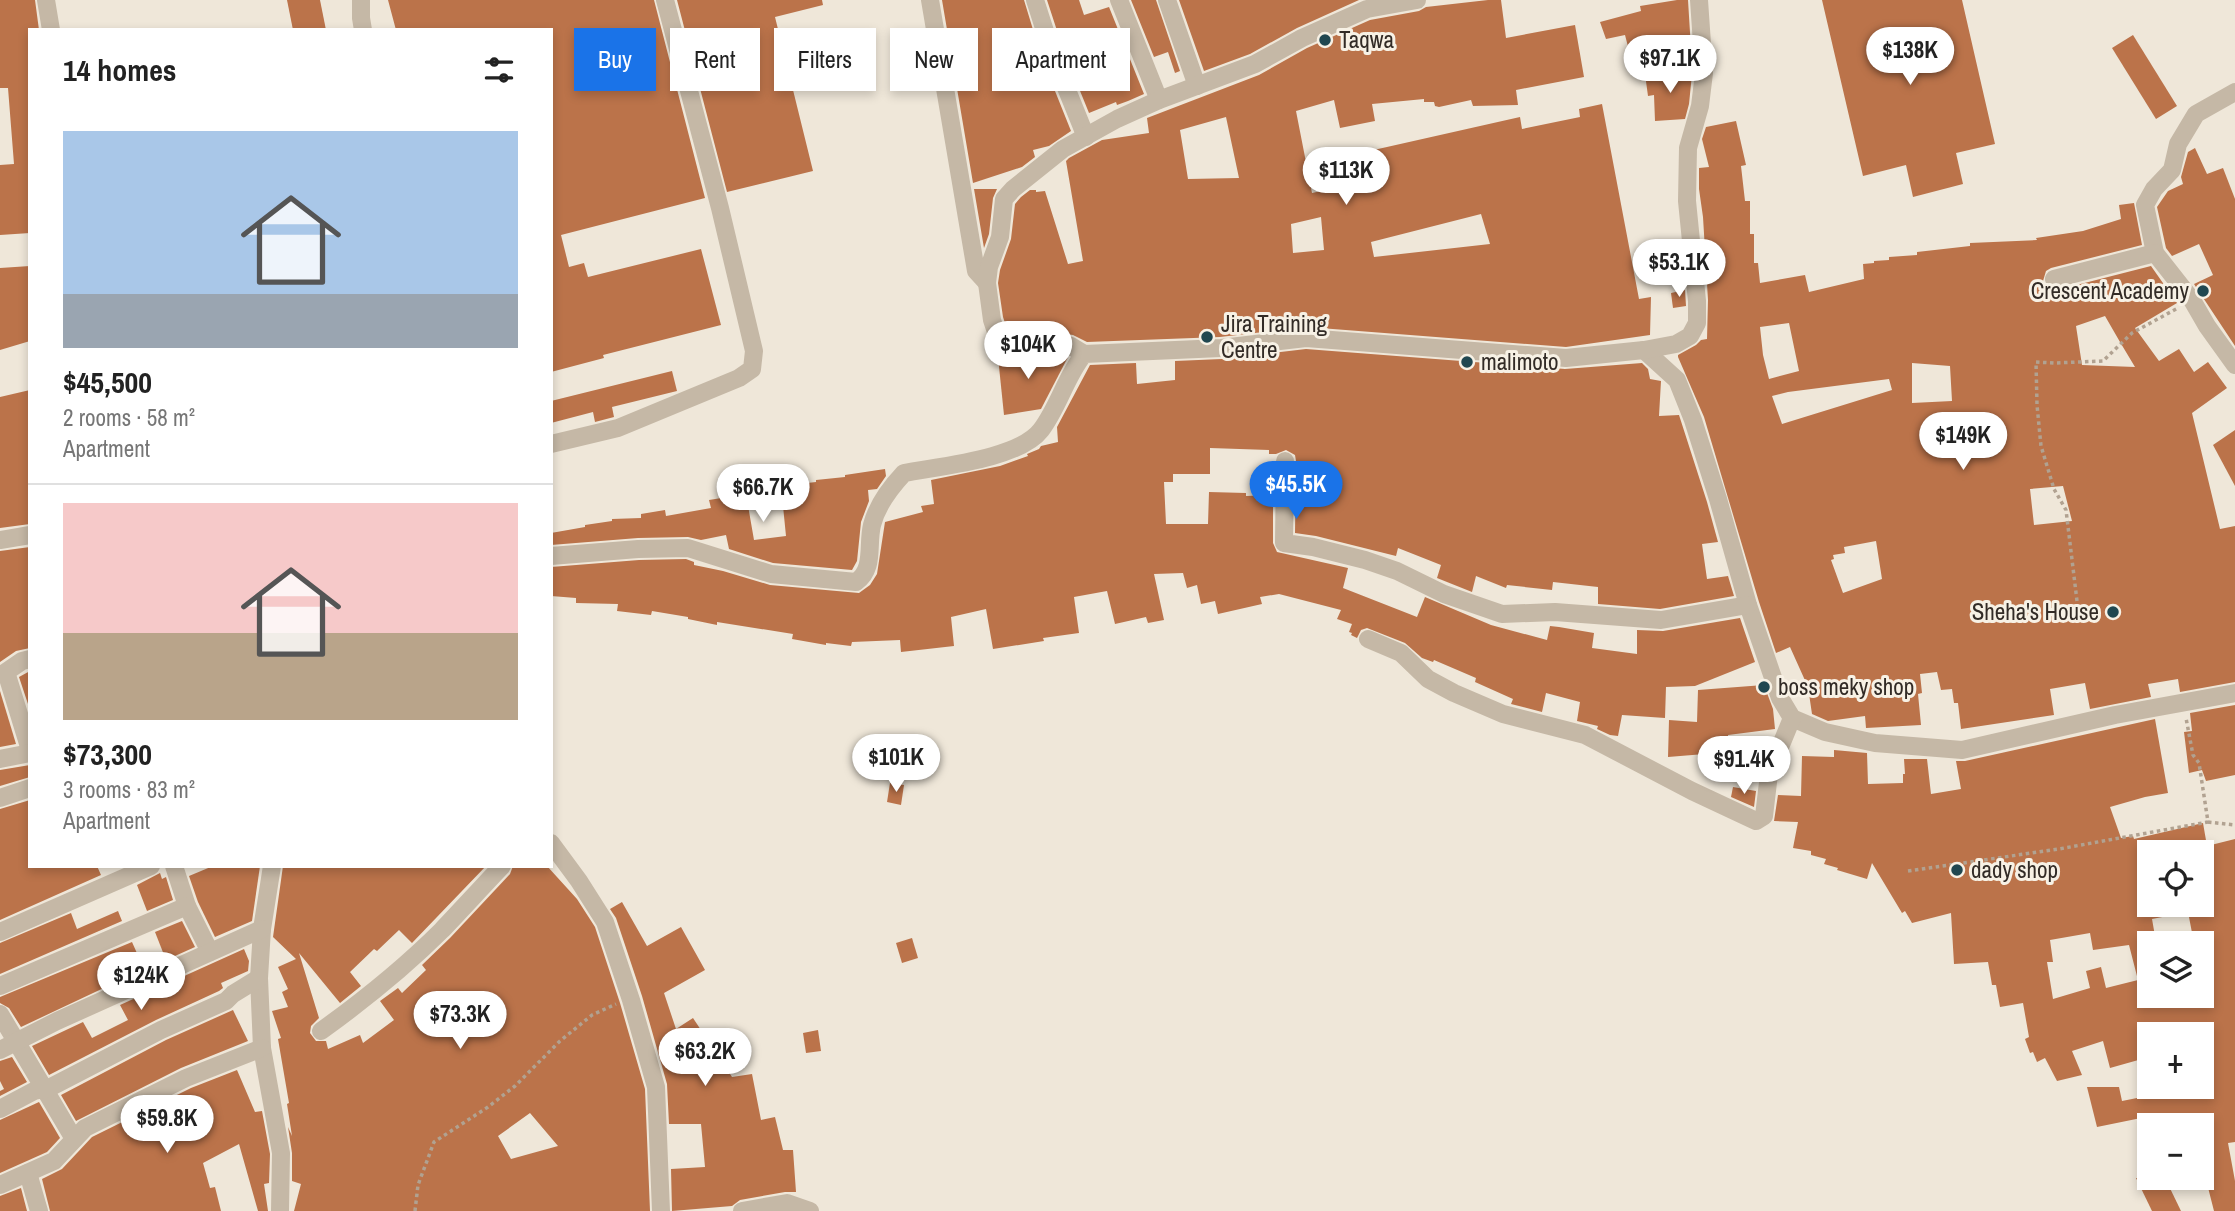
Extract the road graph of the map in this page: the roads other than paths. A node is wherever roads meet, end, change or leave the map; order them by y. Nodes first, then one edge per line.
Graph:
1 (46, 0) edge
2 (361, 0) edge
3 (665, 0) edge
4 (930, 0) edge
5 (1035, 0) edge
6 (1119, 0) edge
7 (1167, 0) edge
8 (1417, 0) edge
9 (1699, 0) edge
10 (51, 28) edge
11 (363, 28) edge
12 (1197, 86) junction
13 (2235, 92) edge
14 (1159, 100) junction
15 (1086, 137) junction
16 (2155, 253) junction
17 (2054, 279) dead end
18 (987, 283) junction
19 (1644, 350) junction
20 (1084, 354) junction
21 (2235, 365) edge
22 (553, 444) edge
23 (1285, 461) dead end
24 (28, 535) edge
25 (0, 540) edge
26 (553, 556) edge
27 (1748, 606) junction
28 (1368, 639) dead end
29 (28, 660) edge
30 (2235, 693) edge
31 (1792, 718) junction
32 (28, 744) edge
33 (28, 752) edge
34 (0, 759) edge
35 (28, 789) edge
36 (0, 798) edge
37 (553, 846) edge
38 (175, 868) edge
39 (272, 868) edge
40 (500, 868) edge
41 (140, 869) edge
42 (187, 906) junction
43 (262, 929) junction
44 (0, 932) edge
45 (210, 952) junction
46 (259, 978) junction
47 (0, 986) edge
48 (0, 1014) edge
49 (321, 1031) dead end
50 (17, 1041) junction
51 (262, 1048) junction
52 (0, 1050) edge
53 (45, 1088) junction
54 (0, 1109) edge
55 (74, 1139) junction
56 (28, 1173) junction
57 (0, 1185) edge
58 (39, 1211) edge
59 (280, 1211) edge
60 (662, 1211) edge
61 (742, 1211) edge
62 (810, 1211) edge

1 - 10 street
2 - 11 street
3 - 22 street
4 - 18 street
5 - 15 street
6 - 14 street
7 - 12 street
8 - 12 street
9 - 19 street
12 - 14 street
13 - 16 street
14 - 15 street
15 - 18 street
16 - 17 street
16 - 21 street
18 - 20 street
19 - 20 street
19 - 27 street
20 - 26 street
23 - 27 street
24 - 25 street
27 - 31 street
28 - 31 street
29 - 32 street
30 - 31 street
33 - 34 street
35 - 36 street
37 - 60 street
38 - 42 street
39 - 43 street
40 - 49 street
41 - 44 street
42 - 45 street
42 - 47 street
43 - 45 street
43 - 46 street
45 - 50 street
46 - 51 street
46 - 53 street
48 - 50 street
50 - 52 street
50 - 53 street
51 - 55 street
51 - 59 street
53 - 54 street
53 - 55 street
55 - 56 street
56 - 57 street
56 - 58 street
61 - 62 street

